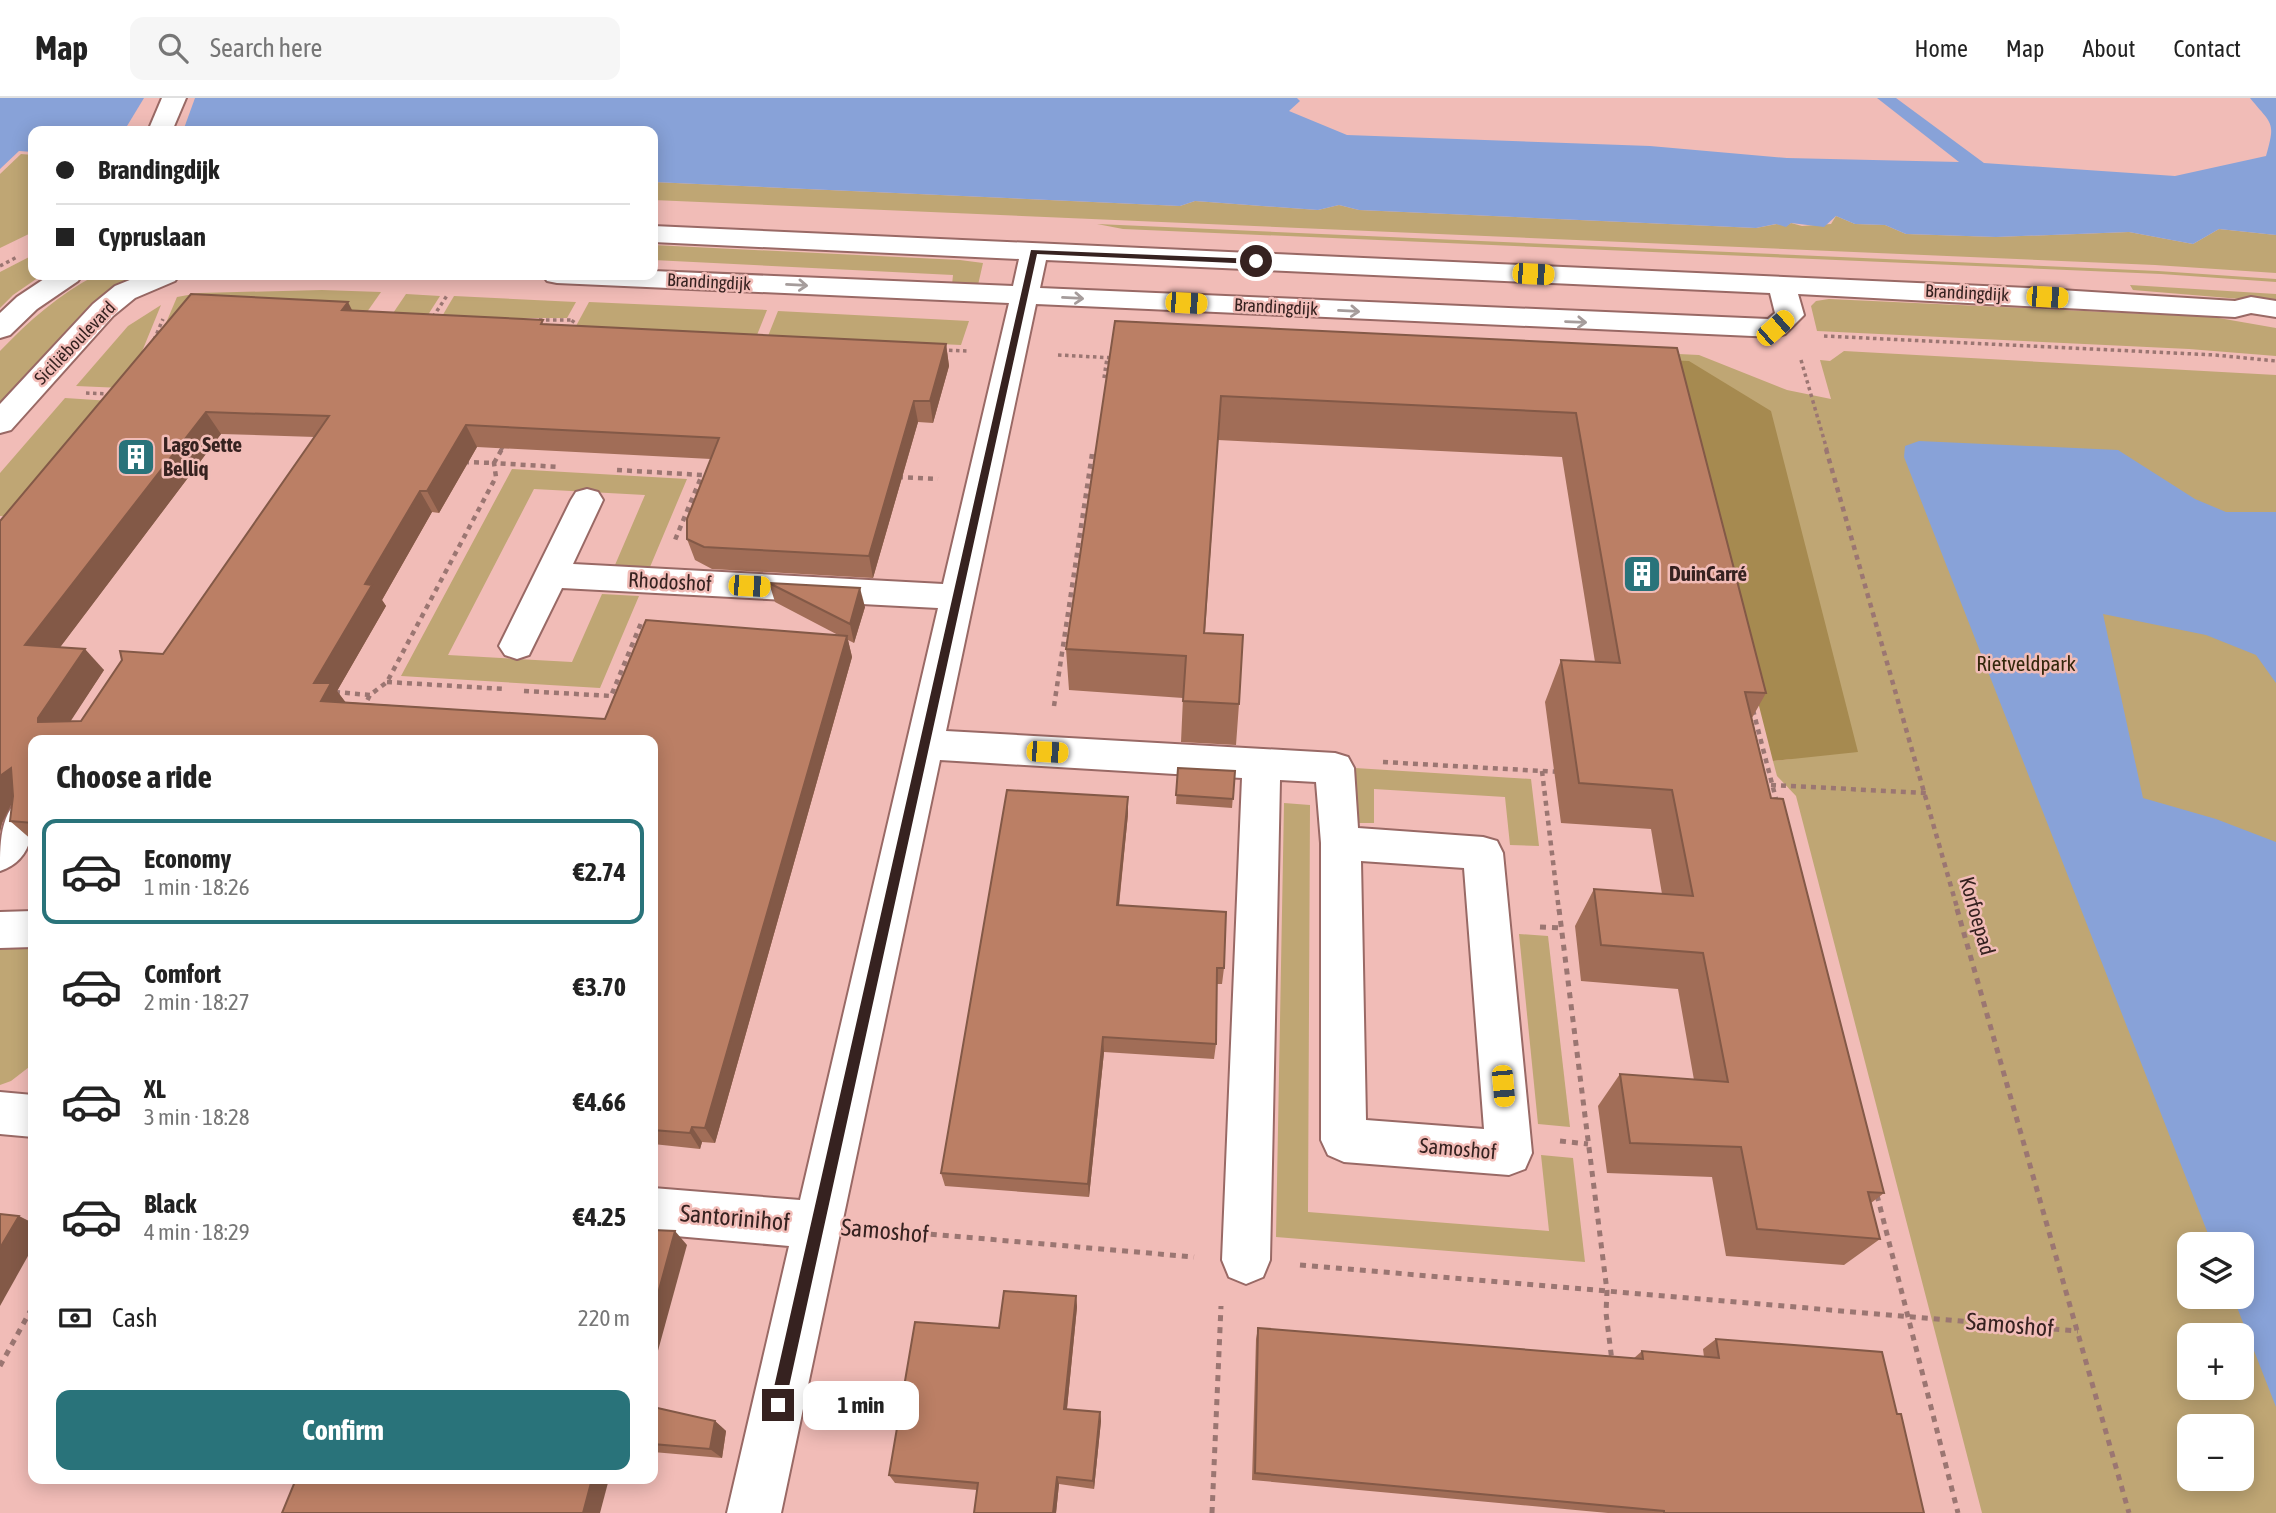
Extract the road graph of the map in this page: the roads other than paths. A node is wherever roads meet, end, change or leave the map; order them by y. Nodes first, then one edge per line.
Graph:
1 (174, 98) edge
2 (162, 126) edge
3 (658, 234) edge
4 (1034, 252) junction
5 (658, 279) edge
6 (61, 280) edge
7 (153, 280) edge
8 (1782, 285) junction
9 (1024, 295) junction
10 (2235, 309) junction
11 (2276, 309) edge
12 (2276, 323) edge
13 (0, 329) edge
14 (0, 423) edge
15 (587, 500) dead end
16 (550, 575) junction
17 (957, 597) junction
18 (517, 646) dead end
19 (924, 744) junction
20 (1261, 764) junction
21 (28, 814) edge
22 (1341, 843) junction
23 (0, 855) edge
24 (28, 929) edge
25 (0, 930) edge
26 (0, 1114) edge
27 (28, 1116) edge
28 (658, 1211) edge
29 (818, 1225) junction
30 (1235, 1260) road end
31 (754, 1513) edge

1 - 2 street
3 - 4 street, Brandingdijk
4 - 8 street, Brandingdijk
4 - 9 street
5 -> 9 street, Brandingdijk
6 - 13 street
7 - 14 street, Siciliëboulevard
9 -> 8 street, Brandingdijk
8 - 10 street, Brandingdijk
9 - 17 street
10 - 11 street, Brandingdijk
10 - 12 street, Brandingdijk
15 - 16 street
16 - 17 street, Rhodoshof
16 - 18 street
17 - 19 street
19 - 20 street
19 - 29 street
20 - 22 street, Samoshof
20 - 30 street
21 - 23 street
22 - 22 street, Samoshof
24 - 25 street
26 - 27 street
28 - 29 street, Santorinihof
29 - 31 street

